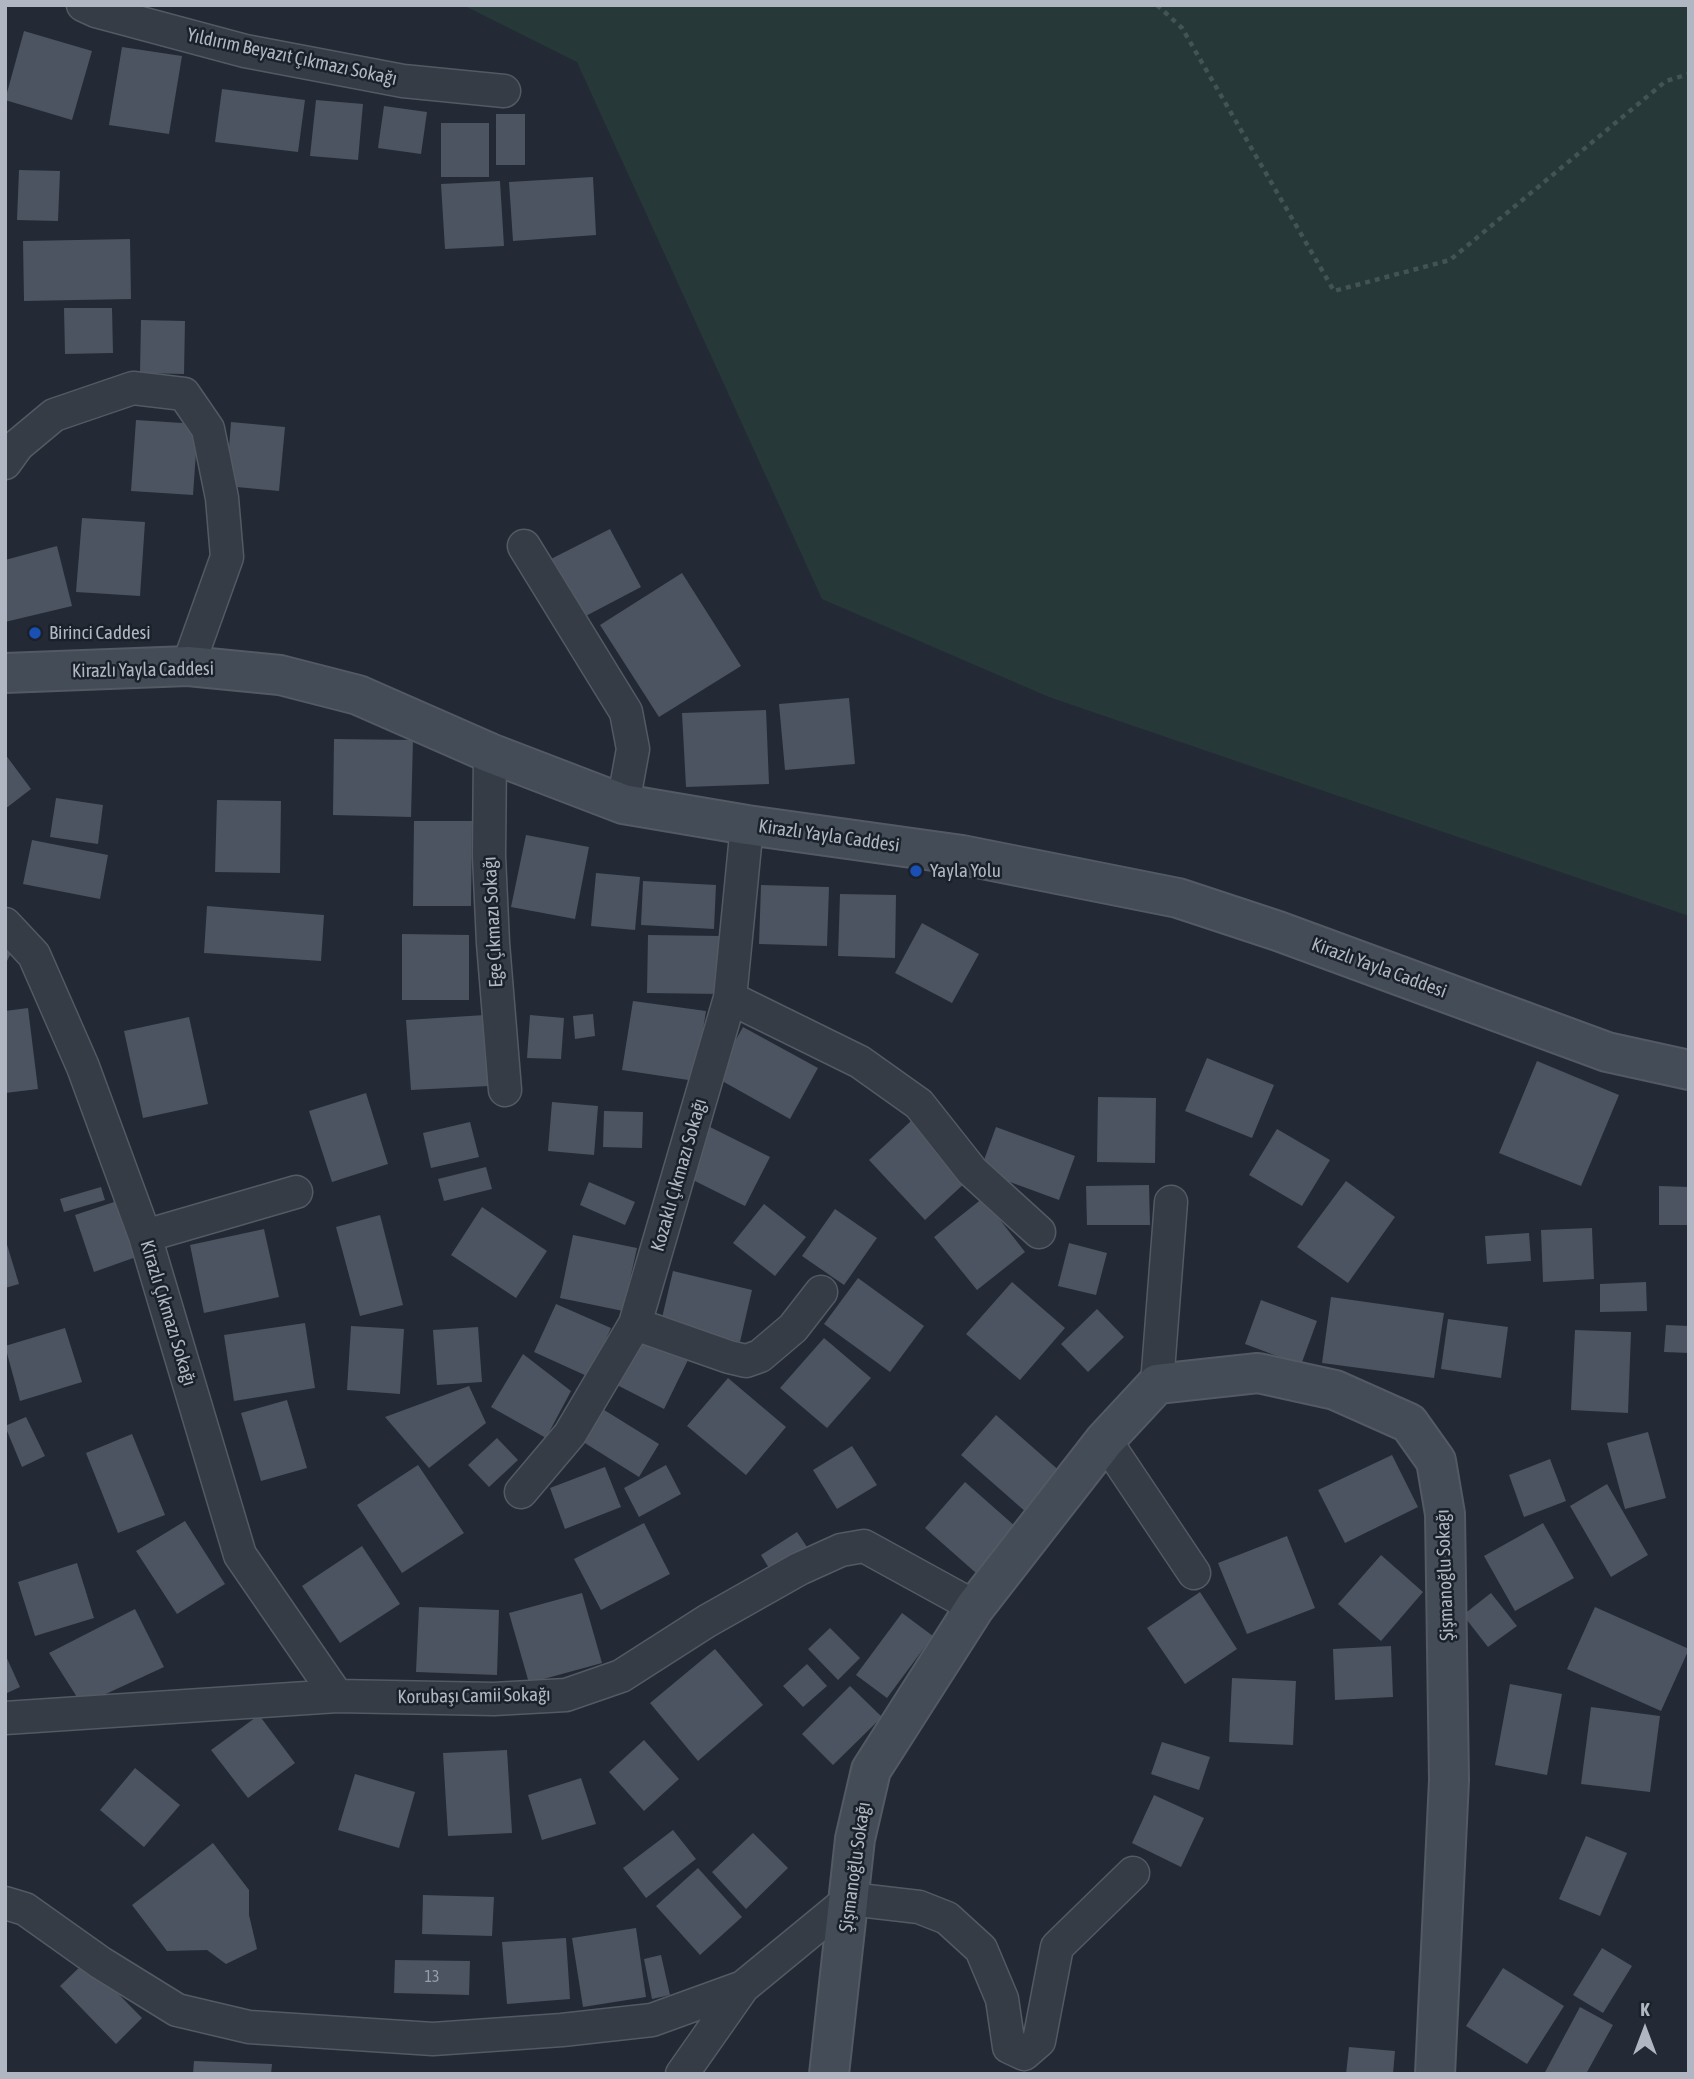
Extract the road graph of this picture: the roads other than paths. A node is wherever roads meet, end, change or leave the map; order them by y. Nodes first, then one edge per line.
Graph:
1 (83, 5) edge
2 (504, 91) dead end
3 (5, 463) edge
4 (524, 546) dead end
5 (188, 666) junction
6 (5, 673) edge
7 (490, 753) junction
8 (623, 804) junction
9 (747, 825) junction
10 (5, 924) edge
11 (730, 998) junction
12 (1689, 1070) edge
13 (505, 1090) dead end
14 (296, 1192) dead end
15 (1171, 1202) dead end
16 (1039, 1232) dead end
17 (145, 1236) junction
18 (821, 1292) dead end
19 (635, 1324) junction
20 (1157, 1384) junction
21 (1105, 1440) junction
22 (521, 1492) dead end
23 (1194, 1573) dead end
24 (975, 1607) junction
25 (337, 1696) junction
26 (5, 1718) edge
27 (1133, 1873) dead end
28 (850, 1899) junction
29 (5, 1903) edge
30 (743, 1987) junction
31 (682, 2074) edge
32 (829, 2074) edge
33 (1436, 2074) edge

1 - 2 street, Yıldırım Beyazıt Çıkmazı Sokağı
3 - 5 street
4 - 8 street
5 - 6 main road, Kirazlı Yayla Caddesi
5 - 7 main road, Kirazlı Yayla Caddesi
7 - 8 main road, Kirazlı Yayla Caddesi
7 - 13 street, Ege Çıkmazı Sokağı
8 - 9 main road, Kirazlı Yayla Caddesi
9 - 11 street, Kozaklı Çıkmazı Sokağı
9 - 12 main road, Kirazlı Yayla Caddesi
10 - 17 street, Kirazlı Çıkmazı Sokağı
11 - 16 street
11 - 19 street, Kozaklı Çıkmazı Sokağı
14 - 17 street
15 - 20 street
17 - 25 street, Kirazlı Çıkmazı Sokağı
18 - 19 street
19 - 22 street, Kozaklı Çıkmazı Sokağı
20 - 21 main road, Şişmanoğlu Sokağı
20 - 33 main road, Şişmanoğlu Sokağı
21 - 23 street
21 - 24 main road, Şişmanoğlu Sokağı
24 - 25 street, Korubaşı Camii Sokağı
24 - 28 main road, Şişmanoğlu Sokağı
25 - 26 street, Korubaşı Camii Sokağı
27 - 28 street
28 - 30 street
28 - 32 main road, Şişmanoğlu Sokağı
29 - 30 street
30 - 31 street

